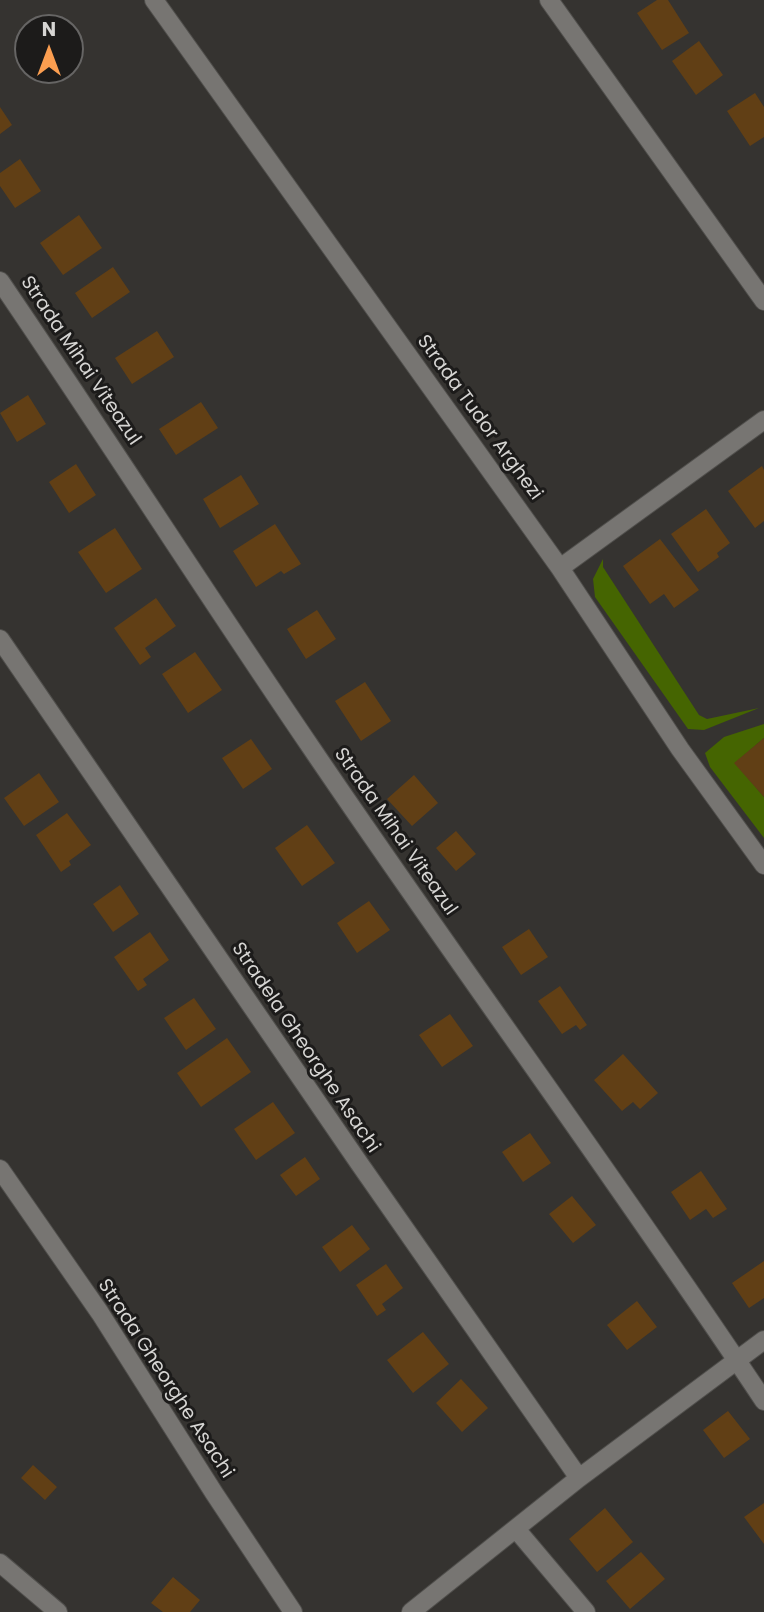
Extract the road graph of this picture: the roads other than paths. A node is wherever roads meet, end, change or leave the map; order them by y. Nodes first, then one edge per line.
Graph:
1 (154, 0) edge
2 (549, 0) edge
3 (0, 281) edge
4 (764, 301) edge
5 (764, 420) edge
6 (560, 568) junction
7 (0, 639) edge
8 (764, 865) edge
9 (0, 1169) edge
10 (764, 1340) edge
11 (736, 1359) junction
12 (764, 1401) edge
13 (579, 1478) junction
14 (516, 1529) junction
15 (0, 1563) edge
16 (58, 1612) edge
17 (293, 1612) edge
18 (411, 1612) edge
19 (586, 1612) edge

1 - 6 street, Strada Tudor Arghezi
2 - 4 street
3 - 11 street, Strada Mihai Viteazul
5 - 6 street
6 - 8 street, Strada Tudor Arghezi
7 - 13 street, Stradela Gheorghe Asachi
9 - 17 street, Strada Gheorghe Asachi
10 - 11 street
11 - 12 street, Strada Mihai Viteazul
11 - 13 street
13 - 14 street
14 - 18 street
14 - 19 street
15 - 16 street

